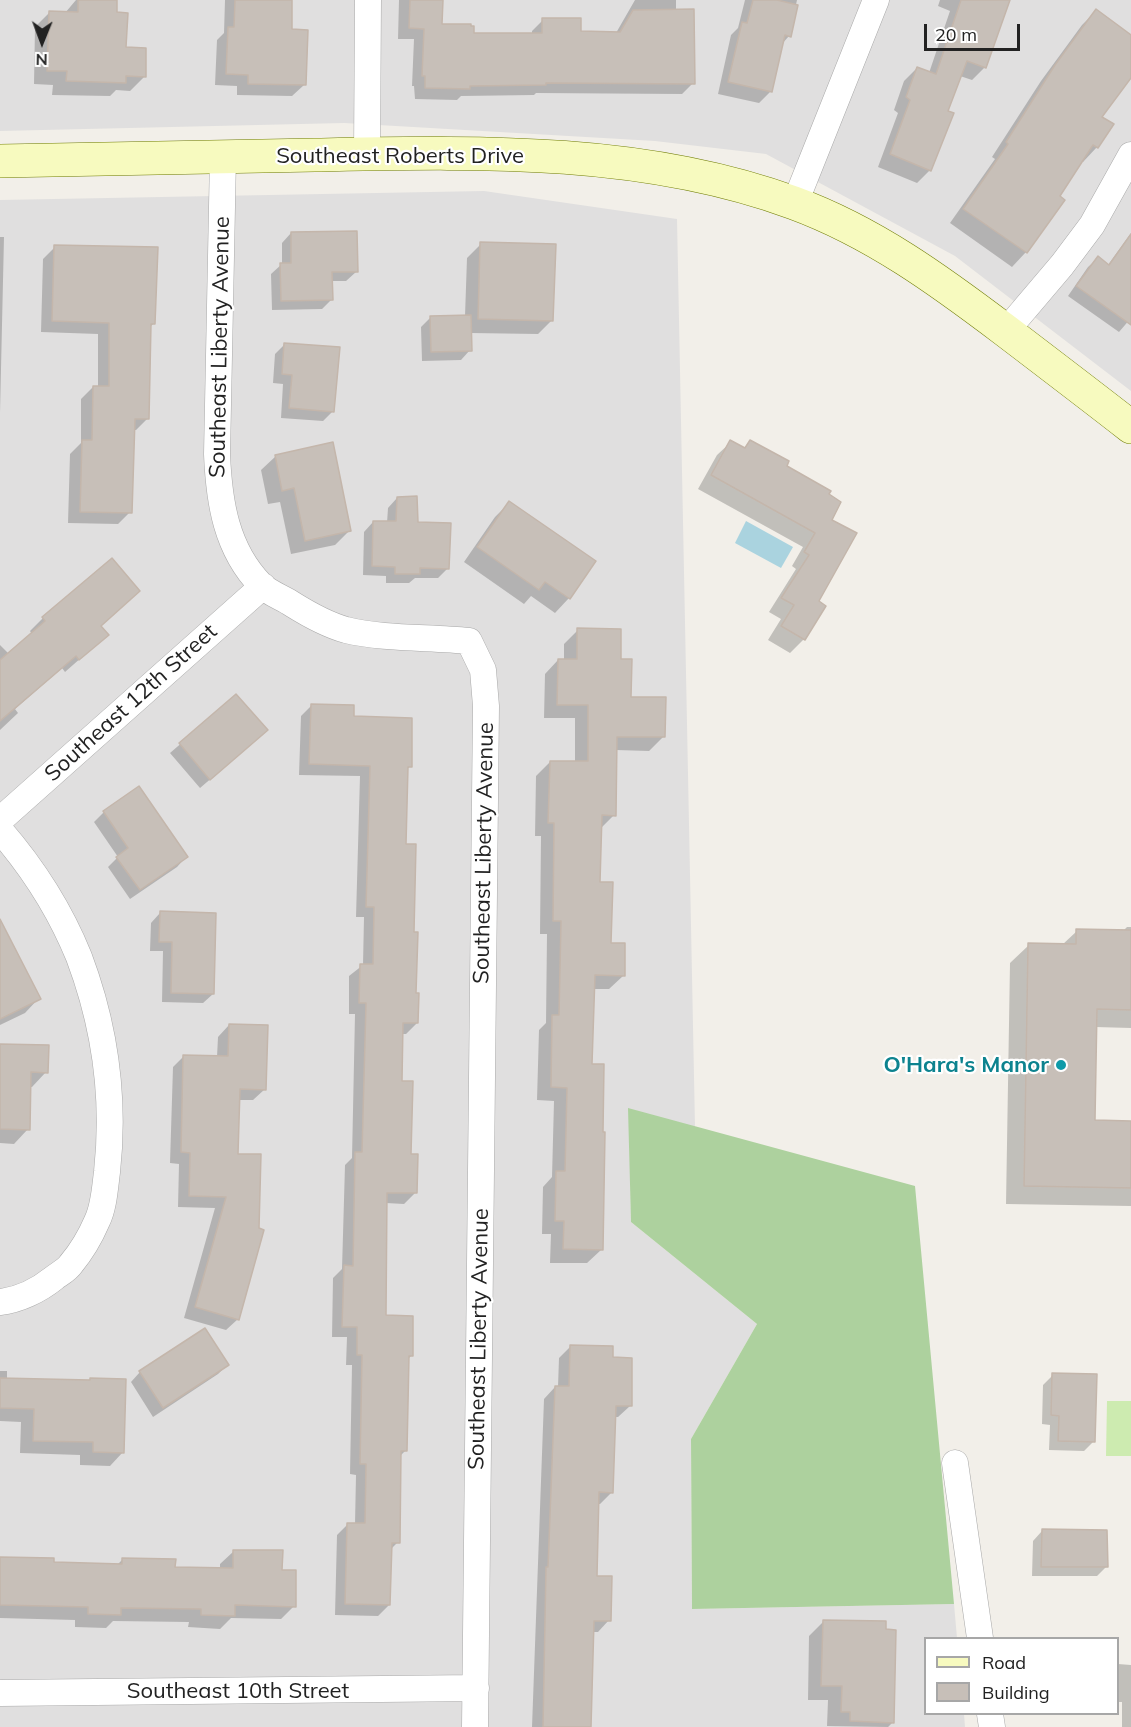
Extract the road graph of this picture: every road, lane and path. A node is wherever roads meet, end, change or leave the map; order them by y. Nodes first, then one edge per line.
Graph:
1 (368, 0) edge
2 (876, 0) edge
3 (367, 154) junction
4 (1131, 155) edge
5 (223, 157) junction
6 (0, 161) edge
7 (795, 203) junction
8 (1006, 331) junction
9 (1131, 427) edge
10 (263, 586) junction
11 (0, 820) edge
12 (0, 830) edge
13 (0, 1302) edge
14 (956, 1463) dead end
15 (980, 1637) edge
16 (476, 1689) junction
17 (0, 1693) edge
18 (475, 1727) edge

1 - 3 street
2 - 7 street
3 - 5 street, Southeast Roberts Drive
3 - 7 street, Southeast Roberts Drive
4 - 8 street
5 - 6 street, Southeast Roberts Drive
5 - 10 street, Southeast Liberty Avenue
7 - 8 street, Southeast Roberts Drive
8 - 9 street, Southeast Roberts Drive
10 - 11 street, Southeast 12th Street
10 - 16 street, Southeast Liberty Avenue
12 - 13 street
14 - 15 street
16 - 17 street, Southeast 10th Street
16 - 18 street, Southeast Liberty Avenue

